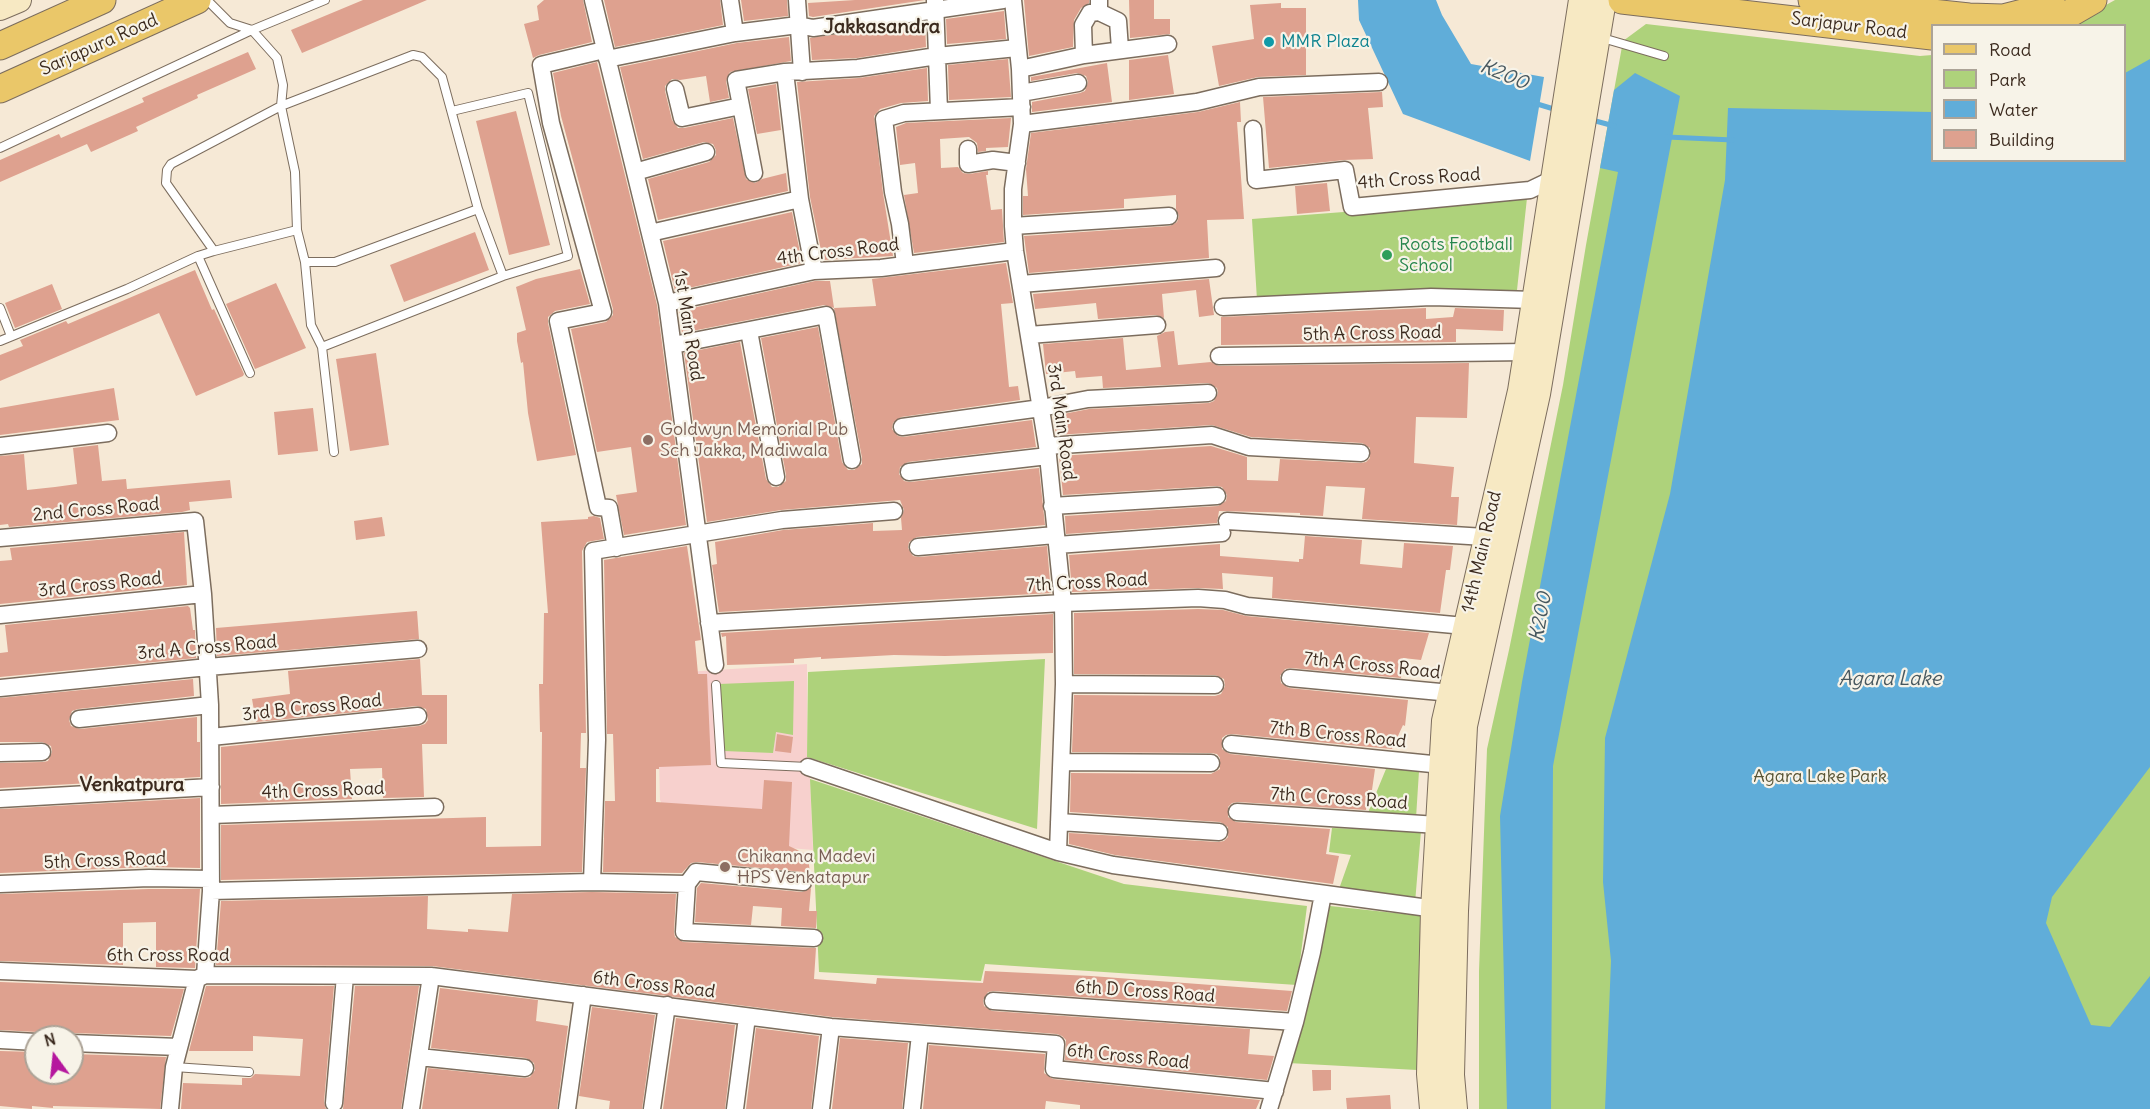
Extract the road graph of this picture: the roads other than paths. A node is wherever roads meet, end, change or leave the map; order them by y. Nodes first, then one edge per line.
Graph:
1 (18, 0) edge
2 (102, 0) edge
3 (197, 0) edge
4 (207, 0) edge
5 (325, 0) edge
6 (593, 0) edge
7 (729, 0) edge
8 (797, 0) edge
9 (1003, 0) edge
10 (1013, 0) edge
11 (1581, 0) edge
12 (1604, 0) edge
13 (1622, 0) edge
14 (1812, 0) edge
15 (2051, 0) edge
16 (2092, 0) edge
17 (1861, 3) edge
18 (935, 5) edge
19 (1099, 6) edge
20 (0, 8) edge
21 (2051, 24) edge
22 (798, 25) junction
23 (252, 30) junction
24 (735, 33) junction
25 (1931, 36) edge
26 (1598, 37) junction
27 (1168, 44) dead end
28 (0, 46) edge
29 (1017, 48) junction
30 (1120, 49) junction
31 (605, 54) junction
32 (1084, 55) junction
33 (937, 56) junction
34 (1665, 56) dead end
35 (1020, 69) junction
36 (1582, 71) junction
37 (794, 72) junction
38 (1379, 82) dead end
39 (1078, 83) dead end
40 (0, 89) edge
41 (675, 89) dead end
42 (1022, 100) junction
43 (741, 105) junction
44 (280, 106) junction
45 (452, 111) junction
46 (939, 111) junction
47 (1022, 124) junction
48 (1253, 129) dead end
49 (0, 148) edge
50 (968, 149) dead end
51 (706, 152) dead end
52 (1017, 163) junction
53 (635, 172) junction
54 (1562, 172) junction
55 (754, 173) dead end
56 (800, 199) junction
57 (478, 208) junction
58 (1168, 216) dead end
59 (1012, 226) junction
60 (297, 230) junction
61 (650, 233) junction
62 (214, 250) junction
63 (1014, 250) junction
64 (198, 256) junction
65 (305, 262) junction
66 (905, 264) junction
67 (1216, 268) dead end
68 (814, 271) junction
69 (503, 276) junction
70 (1021, 284) junction
71 (1534, 300) junction
72 (667, 303) junction
73 (1223, 307) dead end
74 (0, 308) edge
75 (1157, 325) dead end
76 (749, 331) junction
77 (1029, 335) junction
78 (11, 336) junction
79 (0, 341) edge
80 (673, 345) junction
81 (322, 347) junction
82 (1527, 352) junction
83 (1219, 356) dead end
84 (250, 373) dead end
85 (1208, 393) dead end
86 (1041, 408) junction
87 (902, 427) dead end
88 (108, 433) dead end
89 (0, 446) edge
90 (1048, 451) junction
91 (334, 452) dead end
92 (1361, 453) dead end
93 (852, 460) dead end
94 (909, 472) dead end
95 (776, 477) dead end
96 (1217, 496) dead end
97 (1052, 506) junction
98 (894, 511) dead end
99 (697, 534) junction
100 (1485, 537) junction
101 (0, 538) edge
102 (1056, 540) junction
103 (918, 547) dead end
104 (616, 548) junction
105 (203, 594) junction
106 (1063, 603) junction
107 (0, 615) edge
108 (709, 623) junction
109 (1465, 626) junction
110 (418, 649) dead end
111 (714, 665) dead end
112 (208, 667) junction
113 (1290, 678) dead end
114 (1064, 684) junction
115 (716, 685) dead end
116 (1215, 685) dead end
117 (0, 688) edge
118 (1450, 693) junction
119 (210, 705) junction
120 (418, 716) dead end
121 (79, 719) dead end
122 (211, 737) junction
123 (1231, 744) dead end
124 (42, 752) dead end
125 (0, 753) edge
126 (1062, 762) junction
127 (1211, 763) dead end
128 (1442, 765) junction
129 (808, 767) joint
130 (211, 787) junction
131 (0, 799) edge
132 (435, 807) dead end
133 (1236, 812) dead end
134 (211, 815) junction
135 (1059, 822) junction
136 (1438, 825) junction
137 (1218, 832) dead end
138 (1058, 852) junction
139 (592, 882) junction
140 (803, 882) dead end
141 (0, 884) edge
142 (687, 884) junction
143 (211, 885) junction
144 (1323, 894) junction
145 (1444, 910) junction
146 (814, 938) dead end
147 (0, 970) edge
148 (345, 976) junction
149 (431, 976) junction
150 (201, 977) junction
151 (583, 995) junction
152 (993, 1001) dead end
153 (668, 1005) junction
154 (747, 1017) junction
155 (1295, 1022) junction
156 (831, 1027) junction
157 (920, 1034) junction
158 (0, 1040) edge
159 (24, 1041) edge
160 (84, 1043) edge
161 (179, 1047) junction
162 (418, 1057) junction
163 (174, 1067) junction
164 (525, 1068) dead end
165 (249, 1072) dead end
166 (1275, 1091) junction
167 (334, 1102) dead end
168 (170, 1109) edge
169 (411, 1109) edge
170 (567, 1109) edge
171 (652, 1109) edge
172 (735, 1109) edge
173 (821, 1109) edge
174 (912, 1109) edge
175 (1269, 1109) edge
176 (1432, 1109) edge
177 (1455, 1109) edge

1 - 20 main road
2 - 28 main road
3 - 40 main road, Sarjapura Road
4 - 23 lane
5 - 23 lane
6 - 31 street, 1st Main Road
7 - 24 street
8 - 22 street
9 - 18 street
10 - 29 street, 3rd Main Road
11 - 36 main road, 14th Main Road
12 - 26 main road, 14th Main Road
13 - 25 main road, Sarjapur Road
14 - 17 main road, Sarjapur Road
15 - 17 main road, Sarjapur Road
16 - 21 main road
18 - 22 street
18 - 33 street
19 - 30 street
19 - 32 street
22 - 24 street
22 - 37 street
23 - 44 lane
23 - 49 lane
24 - 31 street
26 - 34 lane
26 - 36 main road, 14th Main Road
27 - 30 street
29 - 33 street
29 - 35 street, 3rd Main Road
30 - 32 street
31 - 53 street, 1st Main Road
31 - 104 street
32 - 35 street
33 - 37 street
33 - 46 street
35 - 42 street, 3rd Main Road
36 - 54 main road, 14th Main Road
37 - 43 street
37 - 56 street
38 - 47 street
39 - 42 street
41 - 43 street
42 - 46 street
42 - 47 street, 3rd Main Road
43 - 55 street
44 - 45 lane
44 - 60 lane
44 - 62 lane
45 - 57 lane
45 - 69 lane
46 - 66 street
47 - 52 street, 3rd Main Road
48 - 54 street, 4th Cross Road
50 - 52 street
51 - 53 street
52 - 59 street, 3rd Main Road
53 - 61 street, 1st Main Road
54 - 71 main road, 14th Main Road
54 - 145 main road, 14th Main Road
56 - 61 street
56 - 68 street
57 - 65 lane
57 - 69 lane
58 - 59 street
59 - 63 street, 3rd Main Road
60 - 62 lane
60 - 65 lane
61 - 72 street, 1st Main Road
62 - 64 lane
63 - 66 street, 4th Cross Road
63 - 70 street, 3rd Main Road
64 - 78 lane
64 - 84 lane
65 - 81 lane
66 - 68 street, 4th Cross Road
67 - 70 street
68 - 72 street, 4th Cross Road
69 - 81 lane
70 - 77 street, 3rd Main Road
71 - 73 street
71 - 82 main road, 14th Main Road
72 - 80 street, 1st Main Road
74 - 78 lane
75 - 77 street
76 - 80 street
76 - 93 street
76 - 95 street
77 - 86 street, 3rd Main Road
78 - 79 lane
80 - 99 street, 1st Main Road
81 - 91 lane
82 - 83 street, 5th A Cross Road
82 - 100 main road, 14th Main Road
85 - 86 street
86 - 87 street
86 - 90 street, 3rd Main Road
88 - 89 street
90 - 92 street
90 - 94 street
90 - 97 street, 3rd Main Road
96 - 97 street
97 - 102 street, 3rd Main Road
98 - 99 street
99 - 104 street
99 - 108 street, 1st Main Road
100 - 102 street
100 - 109 main road, 14th Main Road
101 - 105 street, 2nd Cross Road
102 - 103 street
102 - 106 street, 3rd Main Road
104 - 139 street
105 - 107 street, 3rd Cross Road
105 - 112 street
106 - 108 street, 7th Cross Road
106 - 109 street, 7th Cross Road
106 - 114 street, 3rd Main Road
108 - 111 street, 1st Main Road
109 - 118 main road, 14th Main Road
110 - 112 street, 3rd A Cross Road
112 - 117 street, 3rd A Cross Road
112 - 119 street
113 - 118 street, 7th A Cross Road
114 - 116 street
114 - 126 street, 3rd Main Road
115 - 129 lane
118 - 128 main road, 14th Main Road
119 - 121 street
119 - 122 street
120 - 122 street, 3rd B Cross Road
122 - 130 street
123 - 128 street, 7th B Cross Road
124 - 125 street
126 - 127 street
126 - 135 street, 3rd Main Road
128 - 136 main road, 14th Main Road
129 - 138 street
130 - 131 street
130 - 134 street
132 - 134 street, 4th Cross Road
133 - 136 street, 7th C Cross Road
134 - 143 street
135 - 137 street
135 - 138 street, 3rd Main Road
136 - 145 main road, 14th Main Road
138 - 144 street
139 - 142 street, 5th Cross Road
139 - 143 street, 5th Cross Road
140 - 142 street
141 - 143 street, 5th Cross Road
142 - 146 street
143 - 150 street
144 - 145 street
144 - 155 street
145 - 176 main road, 14th Main Road
145 - 177 main road, 14th Main Road
147 - 150 street, 6th Cross Road
148 - 149 street, 6th Cross Road
148 - 150 street, 6th Cross Road
148 - 167 street
149 - 151 street, 6th Cross Road
149 - 162 street
150 - 161 street
151 - 153 street, 6th Cross Road
151 - 170 street
152 - 155 street, 6th D Cross Road
153 - 154 street, 6th Cross Road
153 - 171 street
154 - 156 street, 6th Cross Road
154 - 172 street
155 - 166 street
156 - 157 street, 6th Cross Road
156 - 173 street
157 - 166 street, 6th Cross Road
157 - 174 street
158 - 159 street
160 - 161 street
161 - 163 street
162 - 164 street
162 - 169 street
163 - 165 lane
163 - 168 street
166 - 175 street

